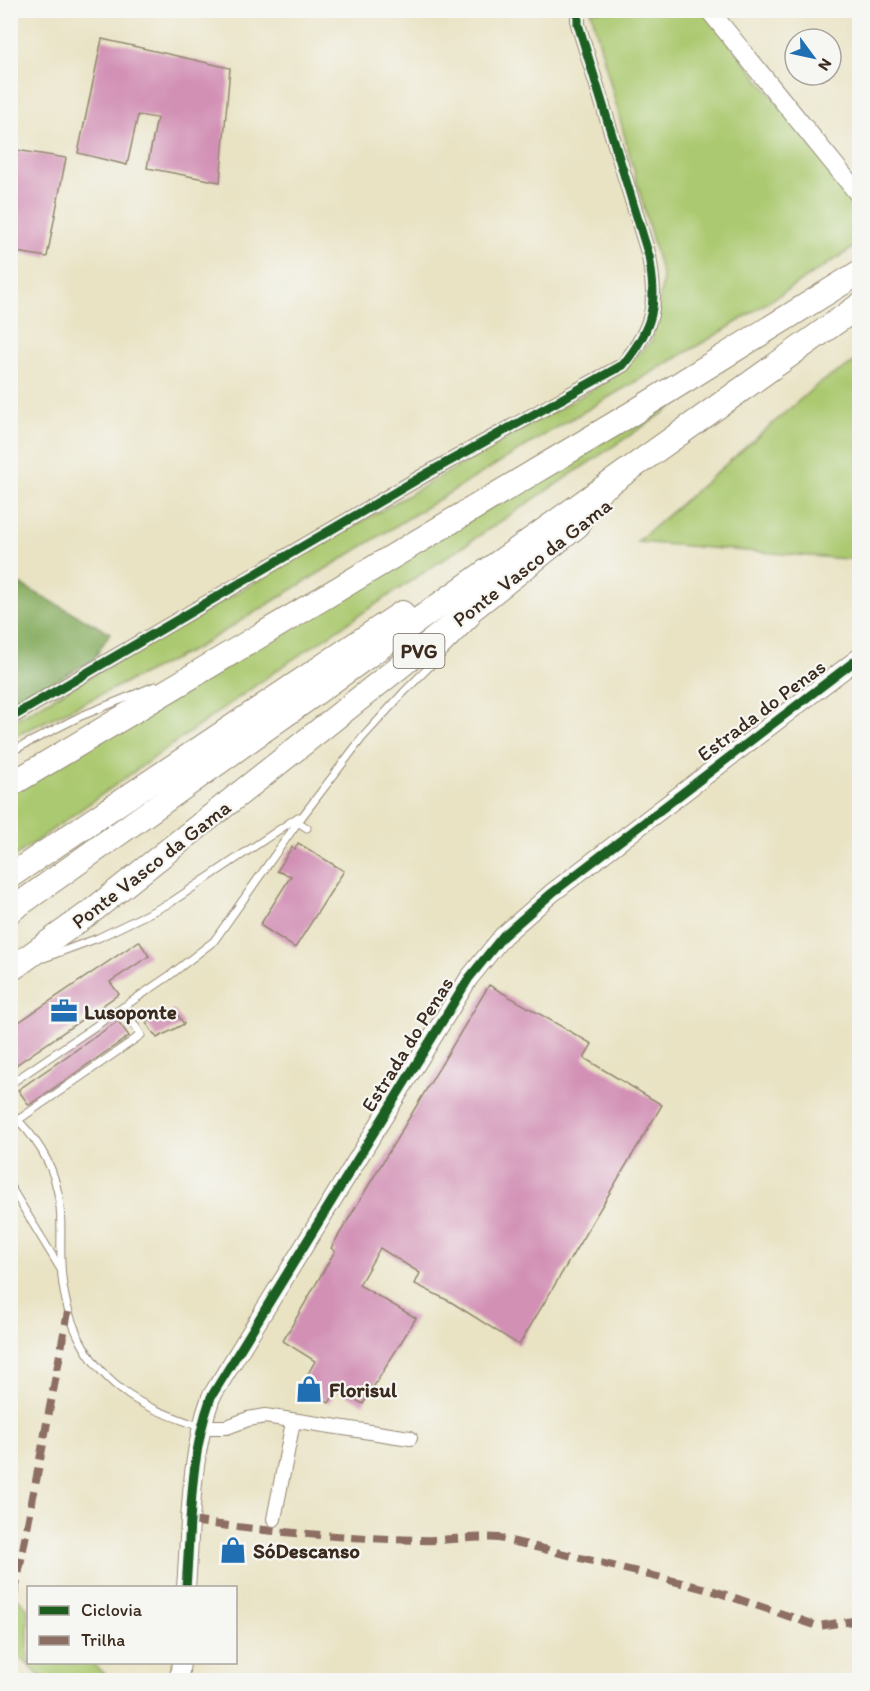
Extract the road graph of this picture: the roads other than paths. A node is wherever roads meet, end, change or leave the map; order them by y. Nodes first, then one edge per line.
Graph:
1 (578, 10) edge
2 (709, 10) edge
3 (860, 196) edge
4 (860, 272) edge
5 (860, 305) edge
6 (825, 330) junction
7 (564, 536) junction
8 (492, 605) dead end
9 (484, 613) dead end
10 (860, 657) edge
11 (206, 668) junction
12 (10, 718) edge
13 (10, 752) edge
14 (10, 784) edge
15 (305, 813) junction
16 (298, 822) junction
17 (307, 828) dead end
18 (10, 876) edge
19 (10, 911) edge
20 (10, 970) edge
21 (123, 1007) junction
22 (10, 1084) edge
23 (10, 1112) edge
24 (18, 1119) junction
25 (10, 1186) edge
26 (61, 1270) junction
27 (293, 1422) junction
28 (201, 1427) junction
29 (410, 1438) dead end
30 (274, 1519) dead end
31 (186, 1586) edge
32 (181, 1664) edge
33 (179, 1680) edge

1 - 12 street
2 - 3 street
4 - 11 highway
5 - 6 highway, Ponte Vasco da Gama / PVG
6 - 7 highway, Ponte Vasco da Gama / PVG
6 - 18 highway, Ponte Vasco da Gama / PVG
6 - 19 highway, Ponte Vasco da Gama / PVG
7 - 8 lane
7 - 20 highway, Ponte Vasco da Gama / PVG
9 - 15 lane
10 - 28 street, Estrada do Penas
11 - 13 lane
11 - 14 highway
15 - 16 lane
15 - 20 lane
16 - 17 lane
16 - 21 lane
21 - 22 lane
21 - 24 lane
23 - 24 lane
24 - 26 lane
25 - 26 lane
26 - 28 lane
27 - 28 street
27 - 29 street
27 - 30 street
28 - 31 street, Estrada do Penas
32 - 33 street

